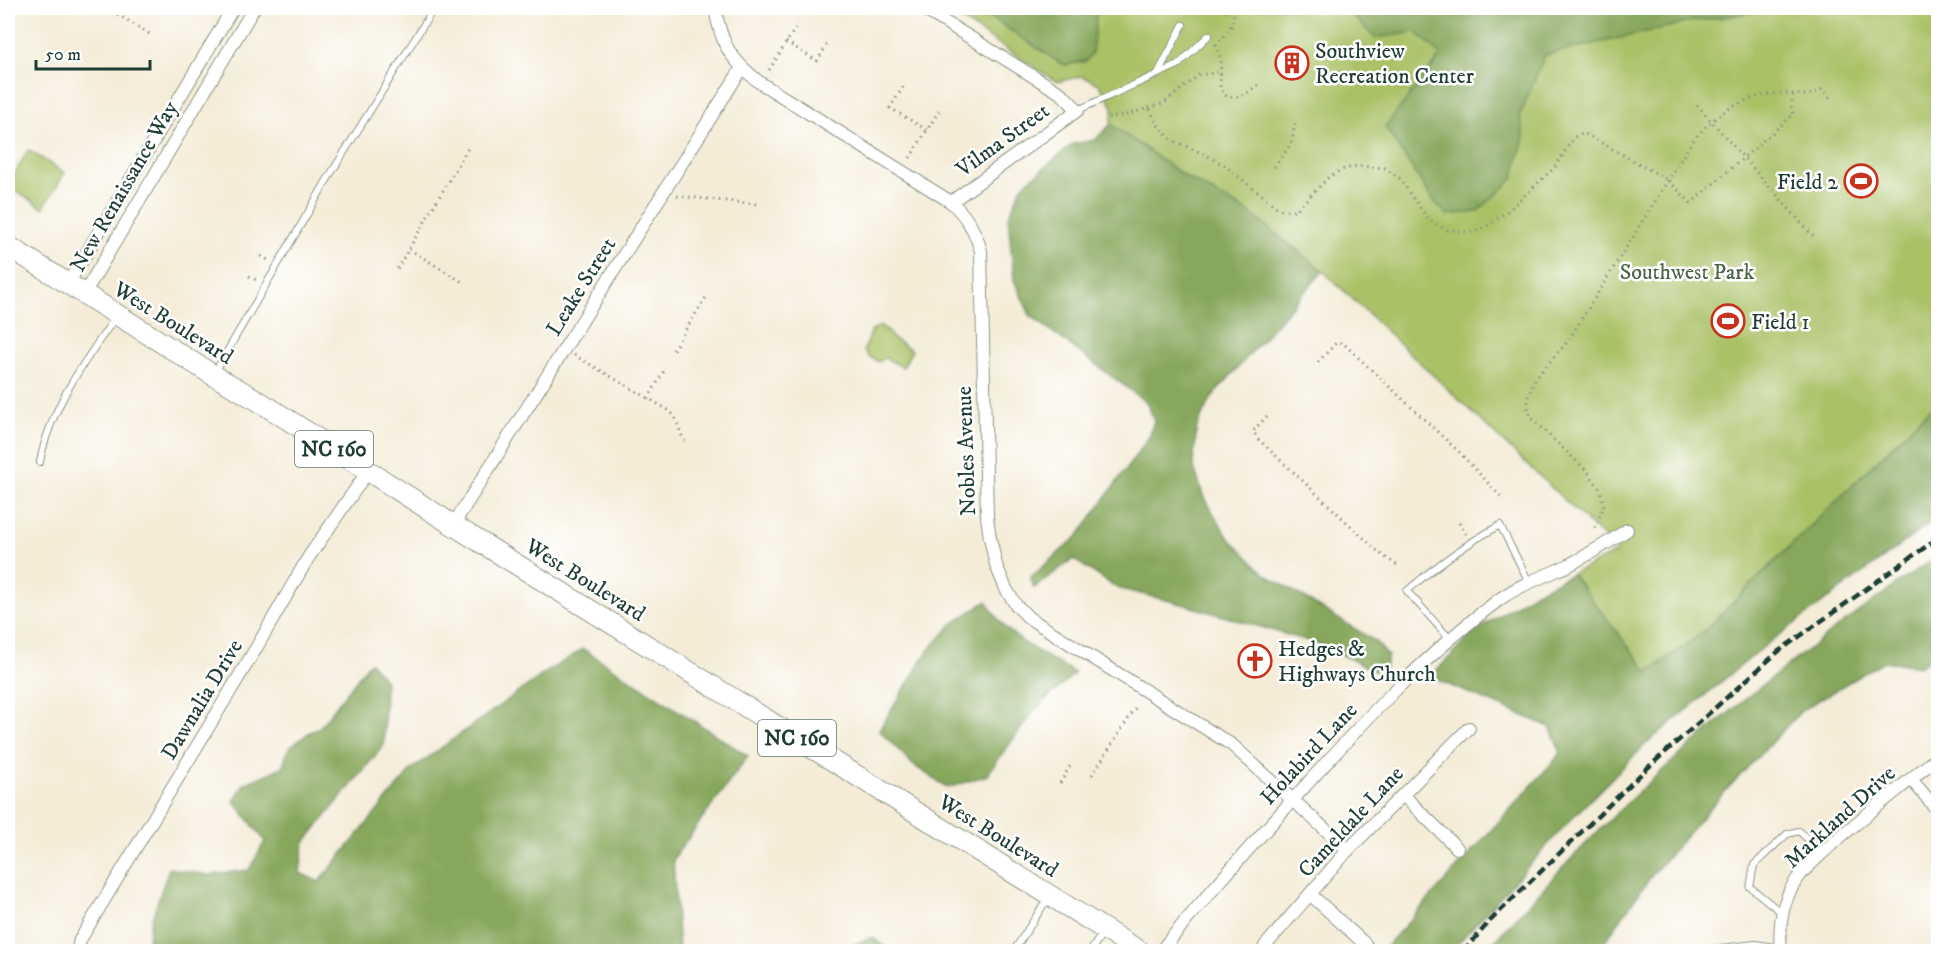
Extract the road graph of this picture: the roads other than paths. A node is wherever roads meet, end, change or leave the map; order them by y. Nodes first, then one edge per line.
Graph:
1 (233, 8) edge
2 (254, 8) edge
3 (434, 8) edge
4 (715, 8) edge
5 (922, 8) edge
6 (1183, 25) dead end
7 (1209, 35) dead end
8 (742, 68) junction
9 (1158, 74) junction
10 (1078, 110) junction
11 (951, 202) junction
12 (8, 246) edge
13 (76, 289) junction
14 (117, 315) junction
15 (213, 375) junction
16 (40, 462) dead end
17 (368, 471) junction
18 (453, 525) junction
19 (1627, 530) dead end
20 (1530, 583) junction
21 (1449, 638) junction
22 (1469, 728) dead end
23 (1938, 757) edge
24 (1911, 779) junction
25 (1403, 795) junction
26 (1292, 801) junction
27 (1938, 811) edge
28 (1457, 848) dead end
29 (1348, 850) junction
30 (1822, 854) junction
31 (1310, 894) junction
32 (1050, 896) junction
33 (1782, 914) junction
34 (1105, 929) junction
35 (1366, 945) dead end
36 (1265, 946) dead end
37 (77, 951) edge
38 (1013, 951) edge
39 (1090, 951) edge
40 (1141, 951) edge
41 (1160, 951) edge
42 (1713, 951) edge
43 (1781, 951) edge

1 - 13 street, New Renaissance Way
2 - 13 street, New Renaissance Way
3 - 15 lane
4 - 8 street, Nobles Avenue
5 - 10 street
6 - 9 lane
7 - 9 lane
8 - 11 street, Nobles Avenue
8 - 18 street, Leake Street
9 - 10 lane
10 - 11 street, Vilma Street
11 - 26 street, Nobles Avenue
12 - 13 main road, West Boulevard / NC 160
13 - 14 main road, West Boulevard / NC 160
14 - 15 main road, West Boulevard / NC 160
14 - 16 lane
15 - 17 main road, West Boulevard / NC 160
17 - 18 main road, West Boulevard / NC 160
17 - 37 street, Dawnalia Drive
18 - 32 main road, West Boulevard / NC 160
19 - 20 street, Holabird Lane
20 - 21 street, Holabird Lane
20 - 21 lane
21 - 26 street, Holabird Lane
22 - 25 street, Cameldale Lane
23 - 24 street, Markland Drive
24 - 27 street
24 - 30 street, Markland Drive
25 - 28 street
25 - 29 street, Cameldale Lane
26 - 29 street, Nobles Avenue
26 - 41 street, Holabird Lane
29 - 31 street, Cameldale Lane
30 - 33 street, Markland Drive
30 - 33 lane
31 - 35 street
31 - 36 street, Cameldale Lane
32 - 34 main road, West Boulevard / NC 160
32 - 38 lane
33 - 43 street, Markland Drive
34 - 39 lane
34 - 40 main road, West Boulevard / NC 160
42 - 43 street

